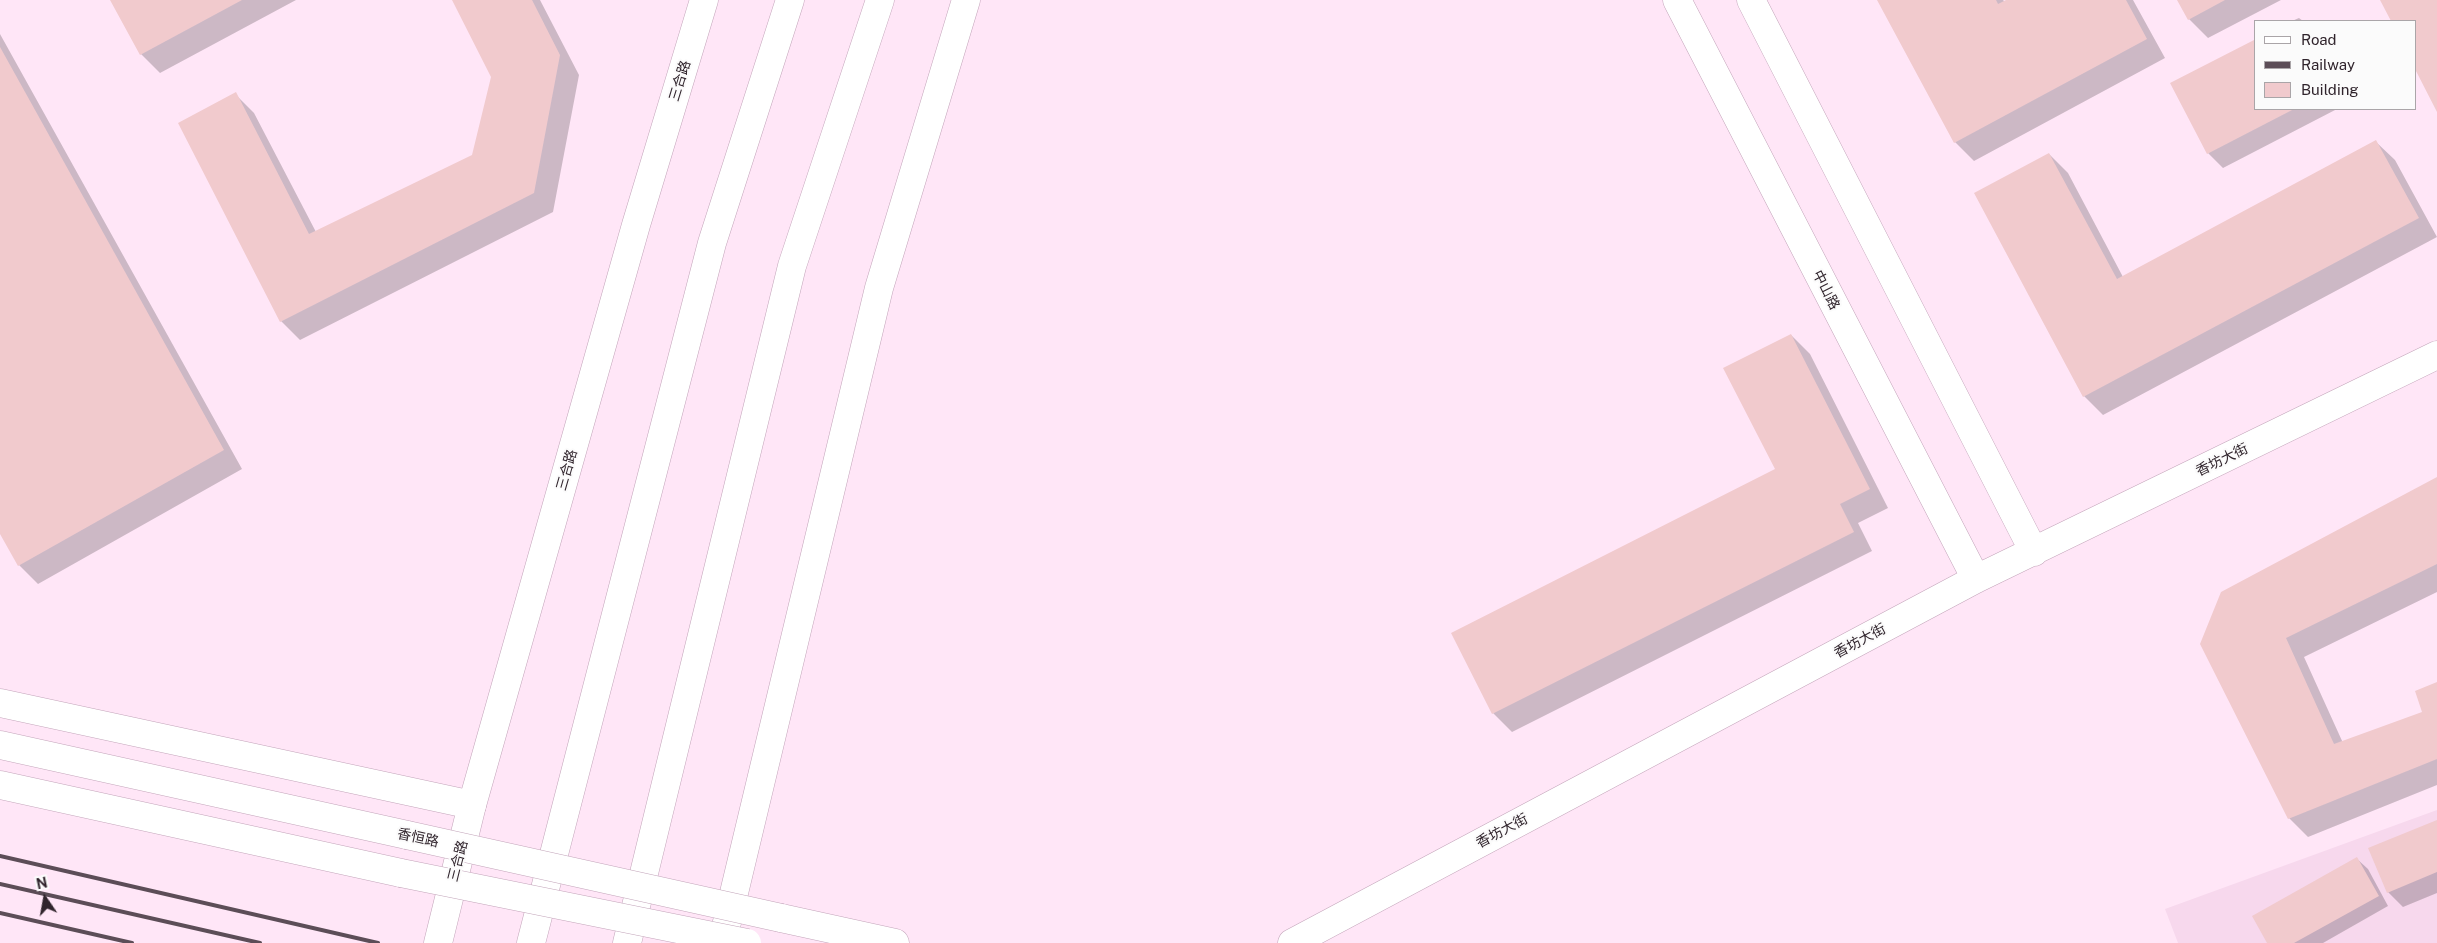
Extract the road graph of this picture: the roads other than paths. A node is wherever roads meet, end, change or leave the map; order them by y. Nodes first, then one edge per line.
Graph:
1 (704, 0) edge
2 (790, 0) edge
3 (880, 0) edge
4 (966, 0) edge
5 (1677, 0) edge
6 (1751, 0) edge
7 (2437, 355) edge
8 (2034, 552) junction
9 (1976, 579) junction
10 (0, 703) edge
11 (0, 745) edge
12 (0, 785) edge
13 (472, 805) junction
14 (438, 943) edge
15 (531, 943) edge
16 (627, 943) edge
17 (722, 943) edge
18 (747, 943) edge
19 (895, 943) edge
20 (1292, 943) edge

1 - 13 main road, 三合路
2 - 15 main road
3 - 16 main road
4 - 17 main road
5 - 9 main road, 中山路
6 - 8 main road
7 - 8 main road, 香坊大街
8 - 9 main road, 香坊大街
9 - 20 main road, 香坊大街
10 - 13 main road
11 - 19 main road, 香恒路, bridge
12 - 18 main road, bridge
13 - 14 main road, 三合路

